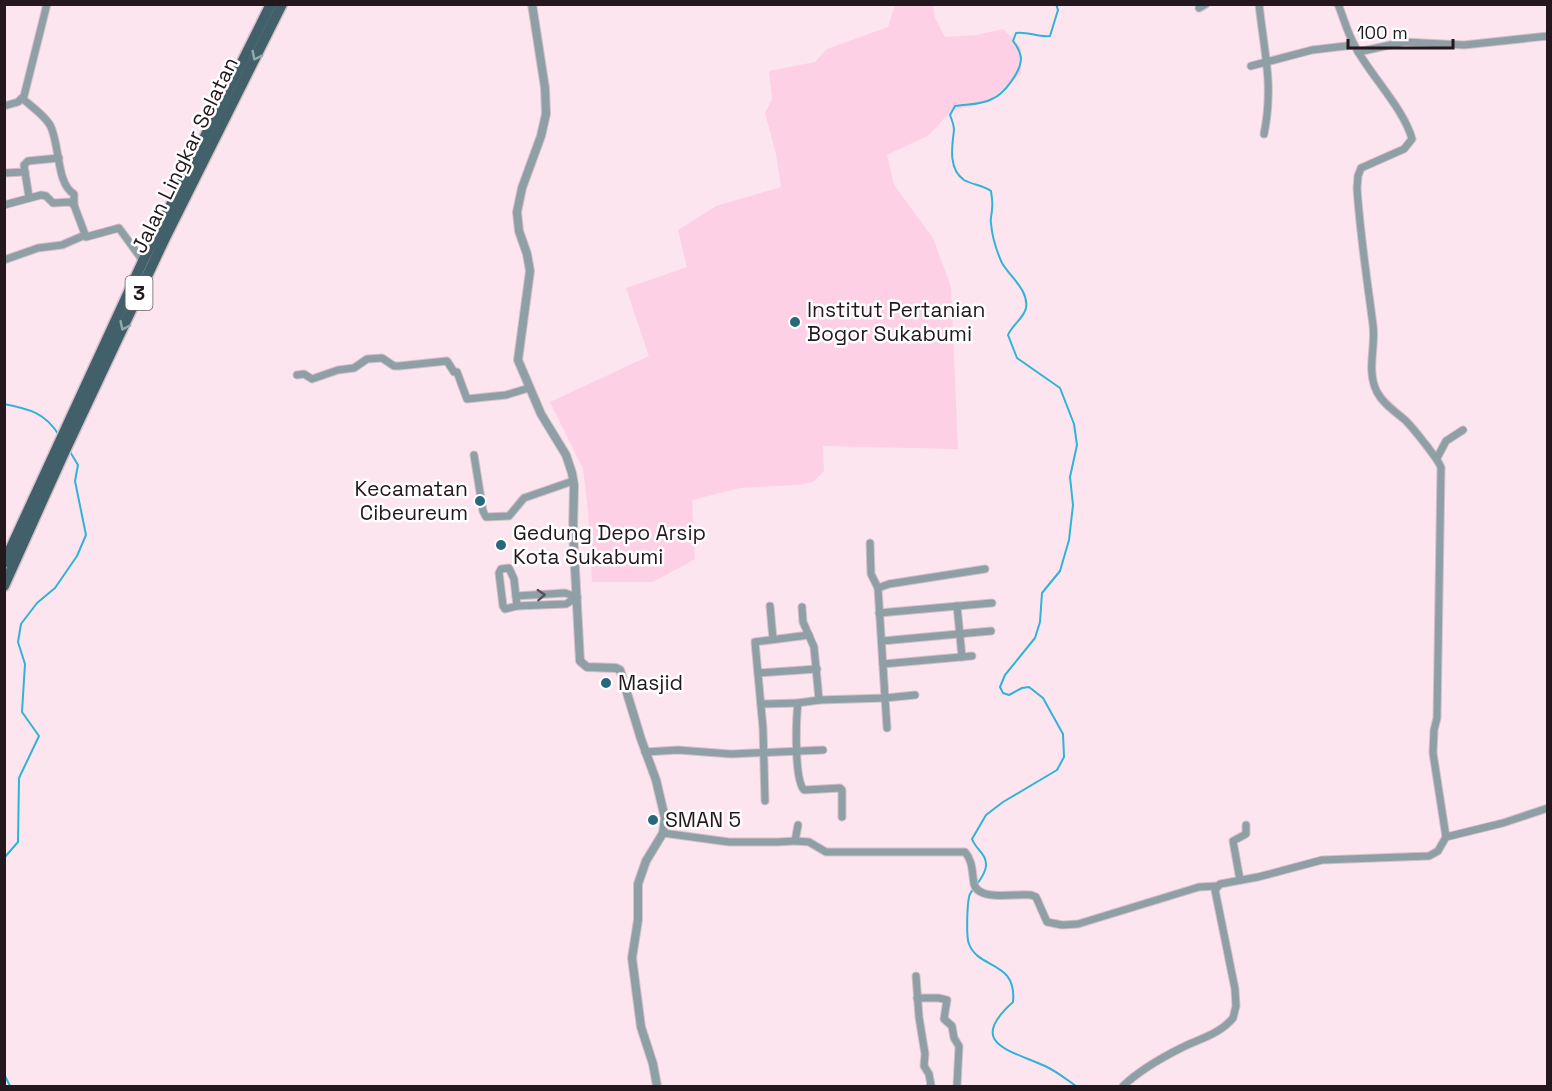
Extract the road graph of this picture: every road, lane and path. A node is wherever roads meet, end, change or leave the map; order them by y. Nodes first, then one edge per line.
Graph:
1 (47, 4) edge
2 (271, 4) edge
3 (282, 4) edge
4 (532, 4) edge
5 (1259, 4) edge
6 (1338, 4) edge
7 (1548, 36) edge
8 (1354, 45) junction
9 (1358, 52) junction
10 (1268, 61) junction
11 (1251, 66) dead end
12 (22, 99) junction
13 (4, 106) edge
14 (1264, 134) dead end
15 (59, 158) junction
16 (25, 172) junction
17 (4, 173) edge
18 (29, 197) junction
19 (4, 205) edge
20 (74, 205) junction
21 (85, 235) junction
22 (4, 260) edge
23 (148, 263) junction
24 (297, 375) dead end
25 (529, 388) junction
26 (1463, 430) dead end
27 (474, 455) dead end
28 (1437, 458) junction
29 (573, 481) junction
30 (870, 543) dead end
31 (4, 563) edge
32 (985, 569) dead end
33 (4, 586) edge
34 (878, 588) junction
35 (516, 596) junction
36 (577, 597) junction
37 (992, 603) dead end
38 (518, 606) junction
39 (770, 606) dead end
40 (957, 606) junction
41 (802, 607) dead end
42 (879, 613) junction
43 (991, 631) dead end
44 (959, 633) junction
45 (809, 635) junction
46 (773, 639) junction
47 (882, 641) junction
48 (972, 656) dead end
49 (962, 657) junction
50 (884, 664) junction
51 (817, 669) junction
52 (758, 673) junction
53 (915, 695) dead end
54 (885, 698) junction
55 (819, 700) junction
56 (760, 704) junction
57 (798, 704) junction
58 (886, 728) dead end
59 (823, 750) dead end
60 (763, 751) junction
61 (645, 752) junction
62 (796, 752) junction
63 (765, 801) dead end
64 (1548, 808) edge
65 (842, 817) dead end
66 (798, 825) dead end
67 (1246, 825) dead end
68 (663, 833) junction
69 (1446, 837) junction
70 (795, 841) junction
71 (1240, 880) junction
72 (1217, 886) junction
73 (916, 976) dead end
74 (917, 998) junction
75 (657, 1086) edge
76 (930, 1086) edge
77 (957, 1086) edge
78 (1123, 1086) edge

1 - 12 street
2 - 23 main road, Jalan Lingkar Selatan / 3
3 -> 23 main road, Jalan Lingkar Selatan / 3
4 - 25 street
5 - 10 street
6 - 8 street
7 - 9 street
8 - 9 street
8 - 10 street
9 - 28 street
10 - 11 street
10 - 14 street
12 - 13 street
12 - 15 street
15 - 16 street
15 - 20 street
16 - 17 street
16 - 18 street
18 - 19 street
18 - 20 street
20 - 21 street
21 - 22 street
21 - 23 street
23 - 31 main road, Jalan Lingkar Selatan / 3
23 -> 33 main road, Jalan Lingkar Selatan / 3
24 - 25 street
25 - 29 street
26 - 28 street
27 - 29 street
28 - 69 street
29 - 36 street
30 - 34 street
32 - 34 street
34 - 42 street
35 -> 36 street
35 - 38 street
35 - 38 street
36 - 38 street
36 - 61 street
37 - 40 street
39 - 46 street
40 - 42 street
40 - 44 street
41 - 45 street
42 - 47 street
43 - 44 street
44 - 47 street
44 - 49 street
45 - 46 street
45 - 51 street
46 - 52 street
47 - 50 street
48 - 49 street
49 - 50 street
50 - 54 street
51 - 52 street
51 - 55 street
52 - 56 street
53 - 54 street
54 - 55 street
54 - 58 street
55 - 57 street
56 - 57 street
56 - 60 street
57 - 62 street
59 - 62 street
60 - 61 street
60 - 62 street
60 - 63 street
61 - 68 street
62 - 65 street
64 - 69 street
66 - 70 street
67 - 71 street
68 - 70 street
68 - 75 street
69 - 71 street
70 - 72 street
71 - 72 street
72 - 78 street
73 - 74 street
74 - 76 street
74 - 77 street

